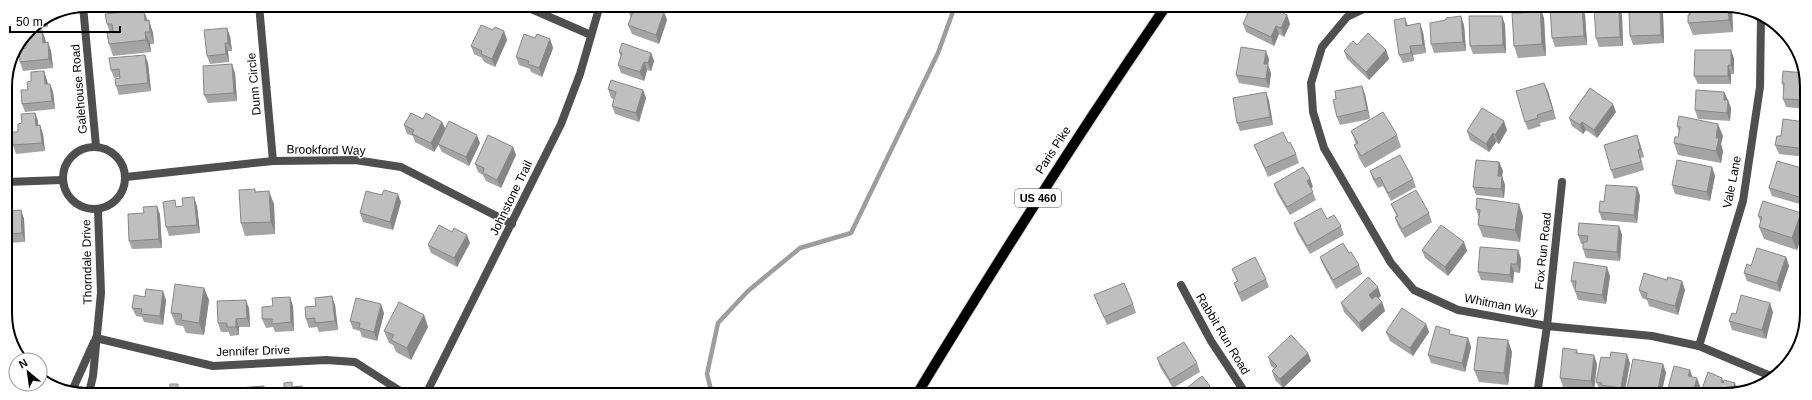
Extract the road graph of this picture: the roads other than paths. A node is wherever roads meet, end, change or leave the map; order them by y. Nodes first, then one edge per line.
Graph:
1 (84, 12) edge
2 (260, 12) edge
3 (538, 12) edge
4 (598, 12) edge
5 (1162, 12) edge
6 (1357, 12) edge
7 (1761, 22) edge
8 (591, 35) junction
9 (96, 146) junction
10 (273, 161) junction
11 (126, 177) junction
12 (62, 180) junction
13 (12, 182) edge
14 (1562, 182) dead end
15 (98, 210) junction
16 (512, 224) junction
17 (1181, 285) dead end
18 (1547, 326) junction
19 (96, 338) junction
20 (1699, 346) junction
21 (1767, 375) edge
22 (74, 387) edge
23 (91, 388) edge
24 (396, 388) edge
25 (429, 388) edge
26 (921, 388) edge
27 (1242, 388) edge
28 (1538, 388) edge

1 - 9 street, Galehouse Road
2 - 10 street, Dunn Circle
3 - 8 street
4 - 8 street, Johnstone Trail
5 - 26 main road, Paris Pike / US 460
6 - 18 street, Whitman Way
7 - 20 street, Vale Lane
8 - 16 street, Johnstone Trail
9 - 11 street
9 - 12 street
10 - 11 street, Brookford Way
10 - 16 street, Brookford Way
11 - 15 street
12 - 13 street
12 - 15 street
14 - 18 street, Fox Run Road
15 - 19 street, Thorndale Drive
16 - 25 street, Johnstone Trail
17 - 27 street, Rabbit Run Road
18 - 20 street, Whitman Way
18 - 28 street, Fox Run Road
19 - 22 street, Thorndale Drive
19 - 23 street, Thorndale Drive
19 - 24 street, Jennifer Drive
20 - 21 street, Whitman Way

